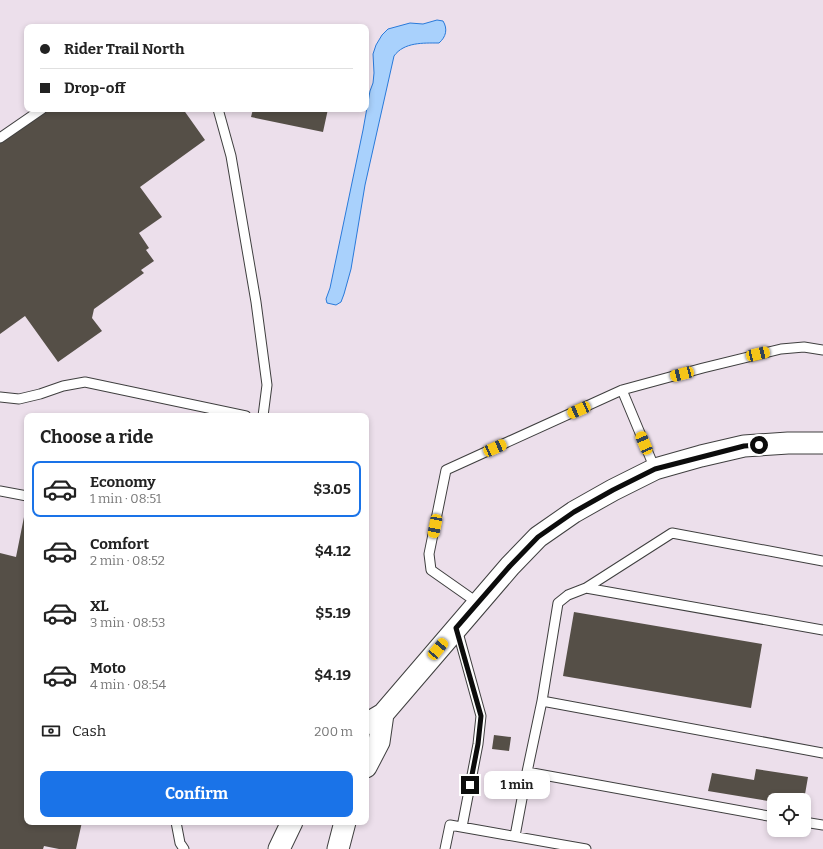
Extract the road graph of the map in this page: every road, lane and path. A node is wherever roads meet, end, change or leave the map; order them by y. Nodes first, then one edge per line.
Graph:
1 (38, 112) edge
2 (219, 112) edge
3 (0, 138) edge
4 (823, 350) edge
5 (622, 390) junction
6 (0, 397) edge
7 (232, 413) edge
8 (263, 413) edge
9 (823, 440) edge
10 (655, 469) junction
11 (0, 490) edge
12 (24, 495) edge
13 (823, 561) edge
14 (586, 588) junction
15 (478, 603) junction
16 (456, 628) junction
17 (823, 630) edge
18 (542, 701) junction
19 (374, 719) edge
20 (823, 753) edge
21 (369, 761) edge
22 (527, 772) junction
23 (767, 816) edge
24 (811, 823) edge
25 (177, 825) edge
26 (291, 825) edge
27 (344, 825) edge
28 (823, 826) edge
29 (462, 827) junction
30 (515, 836) junction
31 (184, 849) edge
32 (279, 849) edge
33 (338, 849) edge
34 (445, 849) edge
35 (586, 849) edge

1 - 3 lane
2 - 8 lane
4 - 5 lane
5 - 10 lane
5 - 15 lane
6 - 7 lane
9 - 10 street
10 - 15 street
11 - 12 lane
13 - 14 lane
14 - 17 lane
14 - 18 lane
15 - 16 street
16 - 19 street
16 - 29 lane
18 - 20 lane
18 - 22 lane
19 - 21 street
22 - 23 lane
22 - 30 lane
24 - 28 lane
25 - 31 lane
26 - 32 street
27 - 33 street
29 - 30 lane
29 - 34 lane
30 - 35 lane

